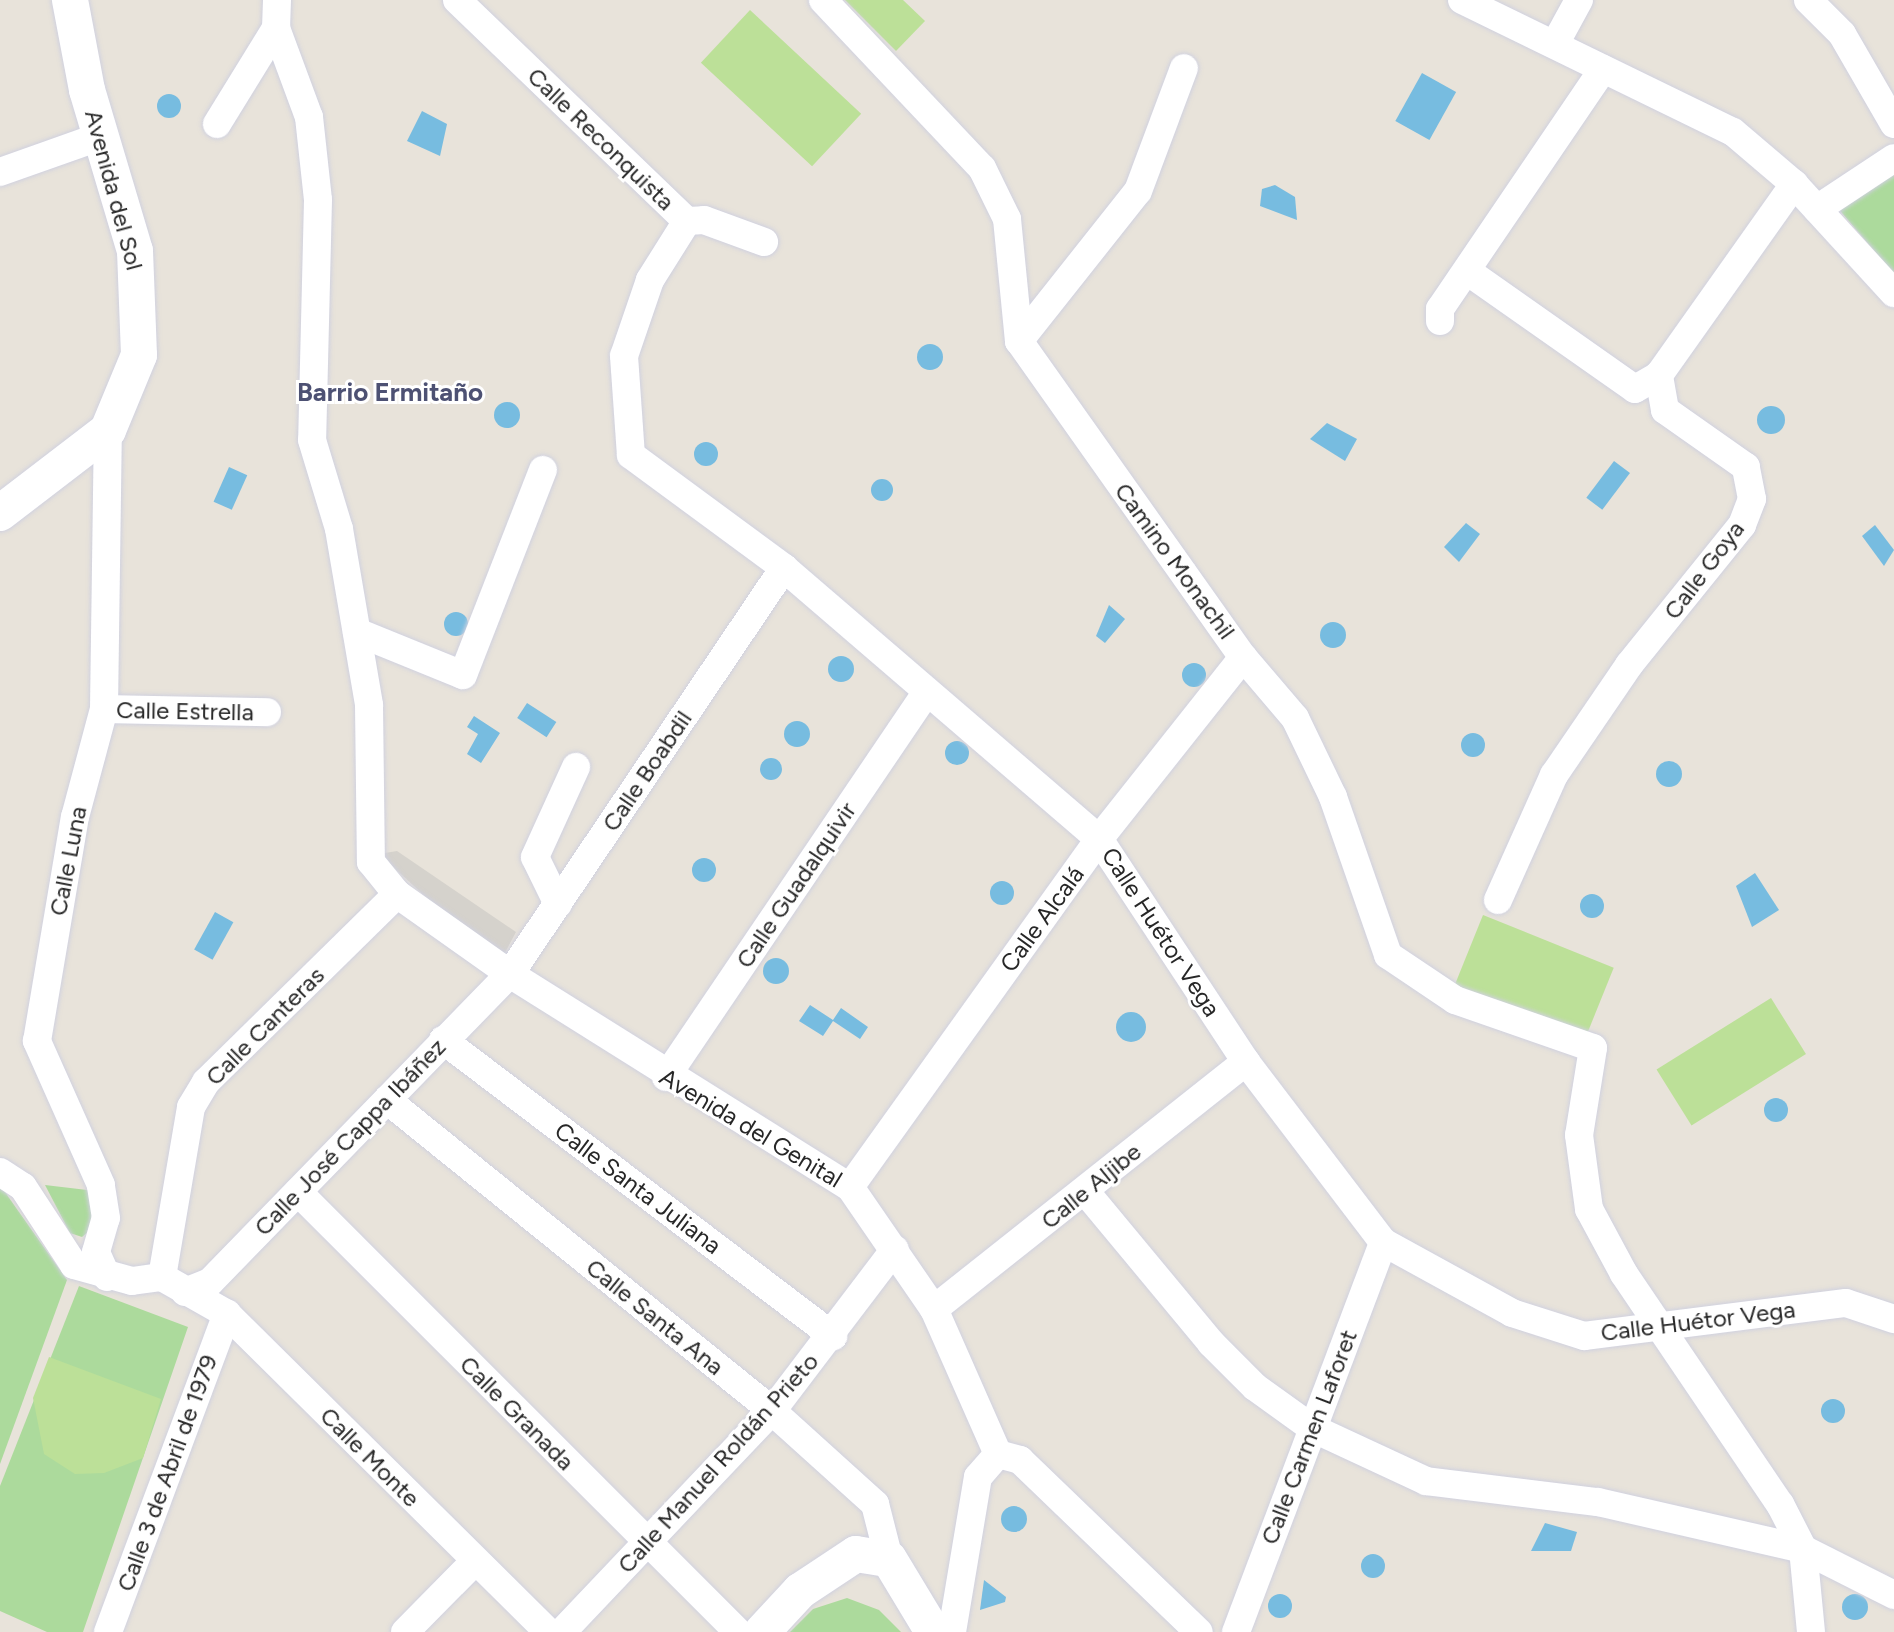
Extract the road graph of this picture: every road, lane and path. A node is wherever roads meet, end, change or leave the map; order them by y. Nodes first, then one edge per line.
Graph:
1 (70, 0) edge
2 (457, 0) edge
3 (823, 0) edge
4 (1462, 0) edge
5 (1579, 0) edge
6 (1808, 0) edge
7 (276, 14) edge
8 (1555, 44) junction
9 (1184, 68) dead end
10 (1603, 69) junction
11 (217, 124) dead end
12 (1894, 124) edge
13 (99, 137) junction
14 (1894, 158) edge
15 (0, 172) edge
16 (1794, 184) junction
17 (1817, 209) junction
18 (687, 221) junction
19 (764, 242) dead end
20 (1467, 271) junction
21 (1894, 293) edge
22 (1440, 321) dead end
23 (1019, 341) junction
24 (1659, 375) junction
25 (108, 430) junction
26 (543, 470) dead end
27 (0, 513) edge
28 (784, 568) junction
29 (357, 632) junction
30 (1243, 657) junction
31 (927, 692) junction
32 (104, 709) junction
33 (267, 712) dead end
34 (576, 767) dead end
35 (1099, 839) junction
36 (397, 894) junction
37 (1498, 900) dead end
38 (558, 904) junction
39 (510, 974) junction
40 (443, 1040) junction
41 (1246, 1062) junction
42 (666, 1077) junction
43 (387, 1100) junction
44 (0, 1172) edge
45 (850, 1187) junction
46 (1085, 1191) junction
47 (298, 1192) junction
48 (1383, 1242) junction
49 (895, 1249) junction
50 (107, 1277) junction
51 (173, 1285) junction
52 (934, 1309) junction
53 (227, 1314) junction
54 (1894, 1319) edge
55 (1657, 1325) junction
56 (833, 1336) junction
57 (772, 1411) junction
58 (1312, 1428) junction
59 (998, 1454) junction
60 (646, 1544) junction
61 (1803, 1549) junction
62 (889, 1559) junction
63 (475, 1561) junction
64 (1894, 1595) edge
65 (108, 1632) edge
66 (405, 1632) edge
67 (548, 1632) edge
68 (562, 1632) edge
69 (738, 1632) edge
70 (762, 1632) edge
71 (933, 1632) edge
72 (952, 1632) edge
73 (1199, 1632) edge
74 (1236, 1632) edge
75 (1811, 1632) edge

1 - 13 street, Avenida del Sol
2 - 18 street, Calle Reconquista
3 - 23 street, Camino Monachil
4 - 8 street
5 - 8 street
6 - 12 street
7 - 11 street
7 - 29 street
8 - 10 street
9 - 23 street
10 - 16 street
10 - 20 street
13 - 15 street
13 - 25 street, Avenida del Sol
14 - 17 street
16 - 17 street
16 - 24 street
17 - 21 street
18 - 19 street, Calle Reconquista
18 - 28 street, Calle Huétor Vega
20 - 22 street
20 - 24 street
23 - 30 street, Camino Monachil
24 - 37 street, Calle Goya
25 - 27 street
25 - 32 street, Calle Luna
26 - 29 street
28 - 31 street, Calle Huétor Vega
28 - 38 street, Calle Boabdil
29 - 36 street, Avenida del Genital
30 - 35 street, Calle Alcalá
30 - 55 street, Camino Monachil
31 - 35 street, Calle Huétor Vega
31 - 42 street, Calle Guadalquivir
32 - 33 street, Calle Estrella
32 - 50 street, Calle Luna
34 - 38 street
35 - 41 street, Calle Huétor Vega
35 - 45 street, Calle Alcalá
36 - 39 street, Avenida del Genital
36 - 51 street, Calle Canteras
38 - 39 street, Calle Boabdil
39 - 40 street, Calle José Cappa Ibáñez
39 - 42 street, Avenida del Genital
40 - 43 street, Calle José Cappa Ibáñez
40 - 56 street, Calle Santa Juliana
41 - 46 street, Calle Aljibe
41 - 48 street, Calle Huétor Vega
42 - 45 street, Avenida del Genital
43 - 47 street, Calle José Cappa Ibáñez
43 - 57 street, Calle Santa Ana
44 - 50 street
45 - 49 street, Avenida del Genital
46 - 52 street, Calle Aljibe
46 - 58 street
47 - 51 street, Calle José Cappa Ibáñez
47 - 60 street, Calle Granada
48 - 55 street, Calle Huétor Vega
48 - 58 street, Calle Carmen Laforet
49 - 52 street, Avenida del Genital
49 - 56 street, Calle Manuel Roldán Prieto
50 - 51 street
51 - 53 street, Calle Monte
52 - 59 street, Avenida del Genital
53 - 63 street, Calle Monte
53 - 65 street, Calle 3 de Abril de 1979
54 - 55 street, Calle Huétor Vega
55 - 61 street
56 - 57 street, Calle Manuel Roldán Prieto
57 - 60 street, Calle Manuel Roldán Prieto
57 - 62 street, Calle Santa Ana
58 - 61 street
58 - 74 street, Calle Carmen Laforet
59 - 72 street
59 - 73 street
60 - 68 street, Calle Manuel Roldán Prieto
60 - 69 street, Calle Granada
61 - 64 street
61 - 75 street
62 - 70 street
62 - 71 street
63 - 66 street
63 - 67 street, Calle Monte

